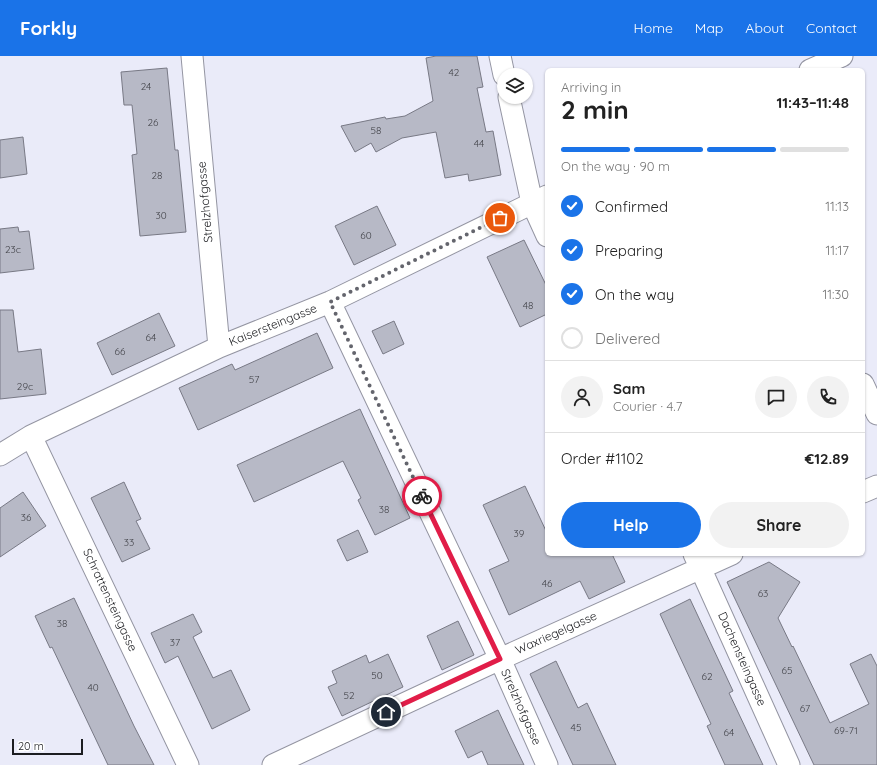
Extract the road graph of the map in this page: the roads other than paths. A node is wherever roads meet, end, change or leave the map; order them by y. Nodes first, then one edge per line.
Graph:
1 (192, 56) edge
2 (500, 56) edge
3 (842, 56) edge
4 (503, 68) edge
5 (815, 68) edge
6 (511, 104) edge
7 (540, 199) edge
8 (545, 225) edge
9 (330, 302) junction
10 (219, 348) junction
11 (865, 388) edge
12 (877, 414) edge
13 (31, 436) junction
14 (0, 455) edge
15 (877, 486) edge
16 (865, 491) edge
17 (722, 556) edge
18 (698, 561) edge
19 (500, 659) junction
20 (188, 765) edge
21 (273, 765) edge
22 (547, 765) edge
23 (789, 765) edge

1 - 10 street, Strelzhofgasse
2 - 4 street
3 - 5 street
6 - 7 street
7 - 8 street
7 - 9 street, Kaisersteingasse
9 - 10 street, Kaisersteingasse
9 - 19 street, Strelzhofgasse
10 - 13 street, Kaisersteingasse
11 - 12 street
13 - 14 street, Kaisersteingasse
13 - 20 street, Schrattensteingasse
15 - 16 street
17 - 18 street, Waxriegelgasse
18 - 19 street, Waxriegelgasse
18 - 23 street, Dachensteingasse
19 - 21 street, Waxriegelgasse
19 - 22 street, Strelzhofgasse

